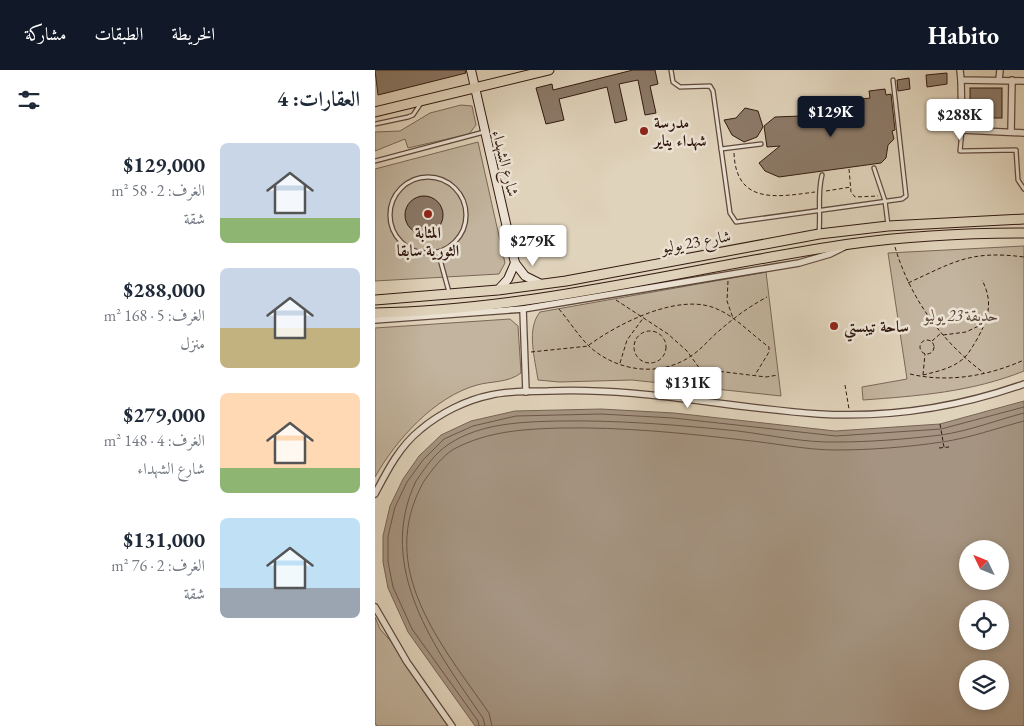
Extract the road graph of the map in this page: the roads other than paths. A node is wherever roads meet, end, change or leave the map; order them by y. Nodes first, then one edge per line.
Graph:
1 (471, 70) edge
2 (549, 70) edge
3 (671, 70) edge
4 (960, 70) edge
5 (1000, 70) edge
6 (515, 74) edge
7 (893, 80) dead end
8 (961, 80) junction
9 (999, 80) junction
10 (1012, 80) junction
11 (1024, 81) edge
12 (474, 88) junction
13 (423, 100) junction
14 (375, 110) edge
15 (375, 124) edge
16 (963, 130) junction
17 (484, 132) junction
18 (1011, 132) junction
19 (1024, 132) edge
20 (761, 144) dead end
21 (721, 149) junction
22 (375, 161) edge
23 (875, 168) dead end
24 (821, 175) dead end
25 (1024, 189) edge
26 (885, 201) junction
27 (821, 211) junction
28 (1024, 219) edge
29 (888, 226) junction
30 (1024, 233) edge
31 (819, 234) junction
32 (891, 239) junction
33 (849, 244) junction
34 (438, 252) junction
35 (515, 263) junction
36 (542, 284) junction
37 (596, 288) junction
38 (497, 290) junction
39 (450, 294) junction
40 (598, 298) junction
41 (375, 300) edge
42 (523, 309) junction
43 (375, 313) edge
44 (375, 320) edge
45 (1024, 384) edge
46 (525, 392) junction
47 (375, 494) edge
48 (375, 607) edge
49 (452, 726) edge

1 - 12 street, شارع الشهداء
2 - 6 main road
3 - 21 lane
4 - 8 street
5 - 9 street
6 - 12 main road
7 - 26 lane
8 - 9 street
8 - 16 street
9 - 10 street
10 - 11 street
10 - 18 street
12 - 13 main road
12 - 17 street, شارع الشهداء
13 - 14 main road
13 - 15 lane
16 - 18 street
16 - 25 lane
17 - 22 lane
17 - 35 street, شارع الشهداء
18 - 19 street
20 - 21 lane
21 - 27 lane
23 - 26 lane
24 - 27 lane
26 - 27 lane
26 - 29 lane
27 - 31 lane
28 - 29 main road, شارع 23 يوليو
29 - 31 main road, شارع 23 يوليو
29 - 32 main road
30 - 32 main road, شارع 23 يوليو
31 - 36 main road, شارع 23 يوليو
32 - 33 main road, شارع 23 يوليو
33 - 37 main road, شارع 23 يوليو
33 - 40 street
34 - 34 lane
34 - 39 lane
35 - 36 street
35 - 38 street
36 - 38 main road, شارع 23 يوليو
37 - 40 street
37 - 43 main road, شارع 23 يوليو
38 - 39 main road, شارع 23 يوليو
39 - 41 main road, شارع 23 يوليو
40 - 42 street
42 - 44 street
42 - 46 street
45 - 46 street
46 - 47 street
48 - 49 street

